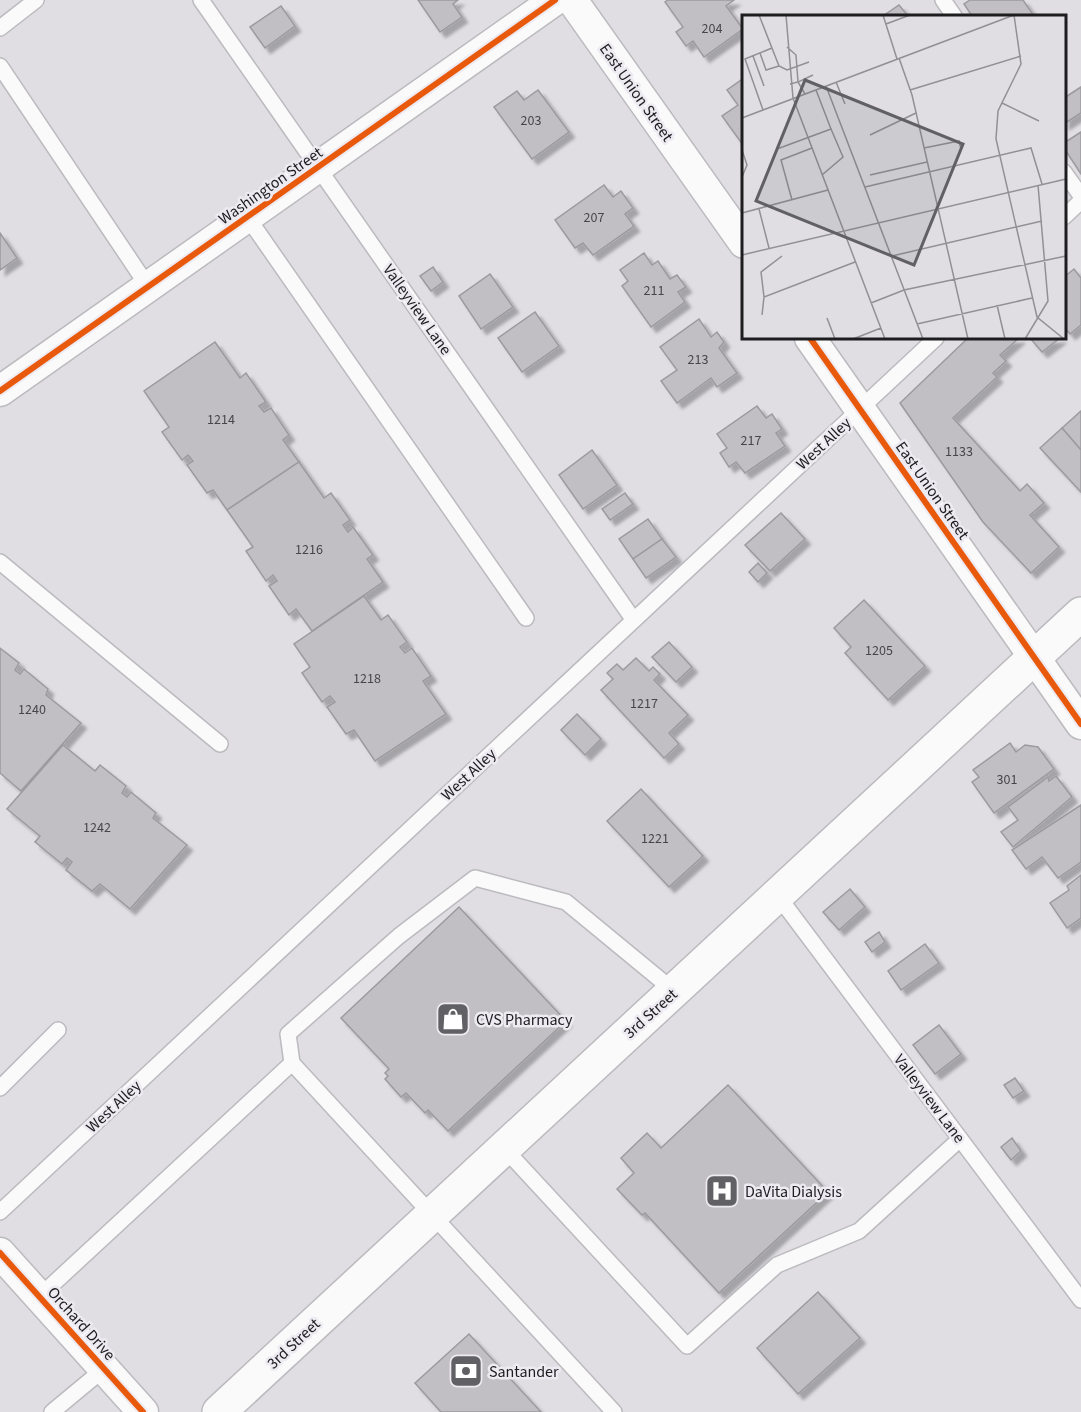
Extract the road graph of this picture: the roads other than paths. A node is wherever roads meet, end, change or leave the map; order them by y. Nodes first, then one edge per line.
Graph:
1 (36, 0) edge
2 (201, 0) edge
3 (555, 0) edge
4 (572, 0) edge
5 (943, 0) edge
6 (953, 15) edge
7 (0, 28) edge
8 (0, 66) edge
9 (319, 167) junction
10 (1066, 174) edge
11 (1081, 196) edge
12 (1081, 201) edge
13 (1066, 216) edge
14 (248, 218) junction
15 (742, 240) edge
16 (149, 288) junction
17 (811, 339) edge
18 (935, 339) edge
19 (0, 392) edge
20 (860, 409) junction
21 (0, 562) edge
22 (1081, 614) edge
23 (526, 618) dead end
24 (633, 619) junction
25 (1035, 657) junction
26 (1081, 724) edge
27 (220, 744) dead end
28 (778, 896) junction
29 (674, 991) junction
30 (58, 1030) dead end
31 (292, 1063) junction
32 (0, 1088) edge
33 (960, 1139) junction
34 (503, 1147) junction
35 (0, 1212) edge
36 (431, 1214) junction
37 (0, 1252) edge
38 (40, 1296) junction
39 (1081, 1300) edge
40 (105, 1368) junction
41 (52, 1412) edge
42 (142, 1412) edge
43 (219, 1412) edge
44 (614, 1412) edge

1 - 7 lane
2 - 9 lane, Valleyview Lane
3 - 9 street, Washington Street
4 - 15 street, East Union Street
5 - 6 lane
8 - 16 lane
9 - 14 street, Washington Street
9 - 24 lane, Valleyview Lane
10 - 11 lane
12 - 13 lane
14 - 16 street, Washington Street
14 - 23 lane
16 - 19 street, Washington Street
17 - 20 street, East Union Street
18 - 20 lane, West Alley
20 - 24 lane, West Alley
20 - 25 street, East Union Street
21 - 27 lane
22 - 25 main road, 3rd Street
24 - 35 lane, West Alley
25 - 26 street, East Union Street
25 - 28 main road, 3rd Street
28 - 29 main road, 3rd Street
28 - 33 lane, Valleyview Lane
29 - 31 lane
29 - 34 main road, 3rd Street
30 - 32 lane
31 - 36 lane
31 - 38 lane
33 - 34 lane
33 - 39 lane, Valleyview Lane
34 - 36 main road, 3rd Street
36 - 43 main road, 3rd Street
36 - 44 lane
37 - 38 street, Orchard Drive
38 - 40 street, Orchard Drive
40 - 41 lane
40 - 42 street, Orchard Drive

